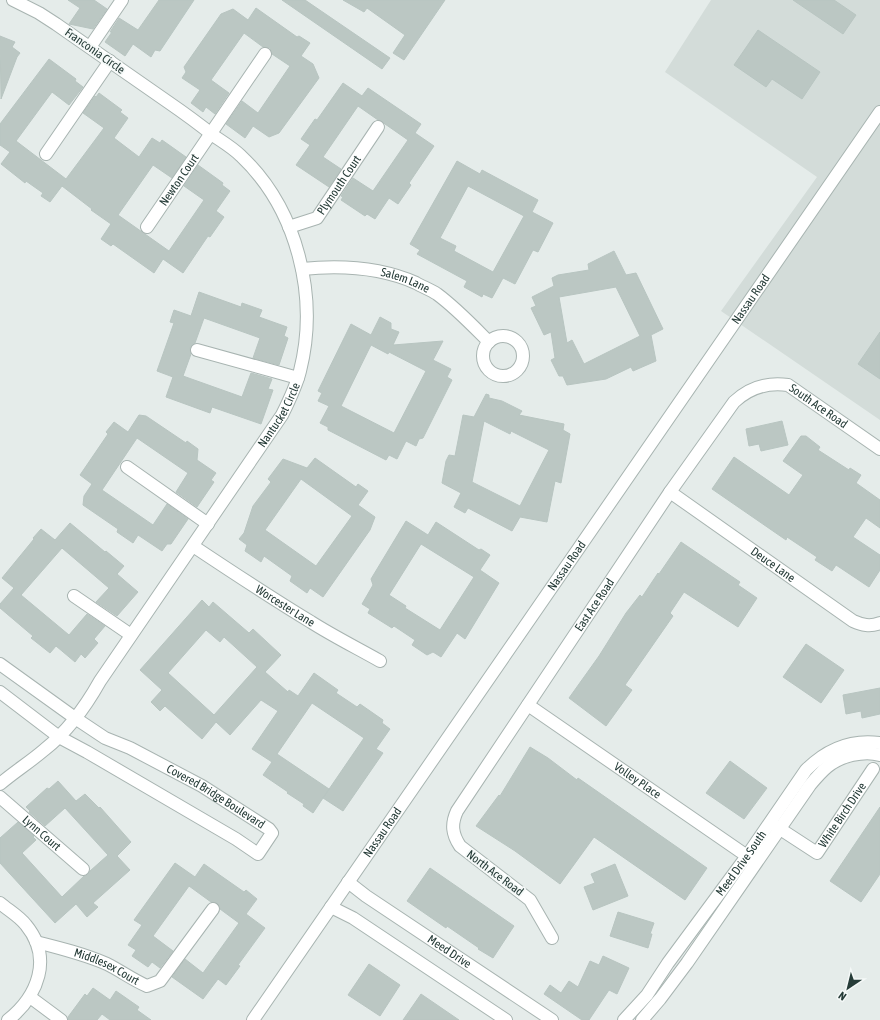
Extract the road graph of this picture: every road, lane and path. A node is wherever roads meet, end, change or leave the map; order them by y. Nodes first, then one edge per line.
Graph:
1 (13, 0) edge
2 (122, 0) edge
3 (90, 47) junction
4 (265, 54) dead end
5 (110, 61) junction
6 (174, 106) joint
7 (880, 112) edge
8 (378, 127) dead end
9 (211, 134) junction
10 (46, 154) dead end
11 (147, 227) dead end
12 (289, 227) junction
13 (302, 269) junction
14 (489, 342) dead end
15 (197, 350) dead end
16 (298, 378) junction
17 (750, 390) joint
18 (880, 449) edge
19 (127, 467) dead end
20 (670, 492) junction
21 (208, 524) junction
22 (193, 546) junction
23 (74, 596) dead end
24 (880, 623) edge
25 (131, 635) junction
26 (380, 661) dead end
27 (0, 664) edge
28 (0, 692) edge
29 (528, 705) junction
30 (75, 718) junction
31 (59, 737) junction
32 (880, 743) edge
33 (880, 755) edge
34 (873, 768) dead end
35 (0, 784) edge
36 (0, 797) edge
37 (769, 822) junction
38 (452, 828) joint
39 (780, 829) junction
40 (746, 856) junction
41 (83, 869) dead end
42 (348, 882) junction
43 (0, 903) edge
44 (331, 907) junction
45 (213, 909) dead end
46 (552, 938) dead end
47 (36, 942) junction
48 (30, 997) junction
49 (8, 1020) edge
50 (61, 1020) edge
51 (253, 1020) edge
52 (506, 1020) edge
53 (552, 1020) edge
54 (624, 1020) edge
55 (642, 1020) edge

1 - 3 street, Franconia Circle
2 - 3 street
3 - 5 street, Franconia Circle
4 - 9 street, Newton Court
5 - 6 street, Franconia Circle
5 - 10 street
6 - 9 street, Nantucket Circle
7 - 42 street, Nassau Road
8 - 12 street, Plymouth Court
9 - 11 street, Newton Court
9 - 12 street, Nantucket Circle
12 - 13 street, Nantucket Circle
13 - 14 street, Salem Lane
13 - 16 street, Nantucket Circle
15 - 16 street
16 - 21 street, Nantucket Circle
17 - 18 street, South Ace Road
17 - 20 street, East Ace Road
19 - 21 street
20 - 24 street, Deuce Lane
20 - 29 street, East Ace Road
21 - 22 street, Nantucket Circle
22 - 25 street, Nantucket Circle
22 - 26 street, Worcester Lane
23 - 25 street
25 - 30 street, Nantucket Circle
27 - 30 street, Covered Bridge Boulevard
28 - 31 street, Covered Bridge Boulevard
29 - 38 street, East Ace Road
29 - 40 street, Volley Place
30 - 31 street, Nantucket Circle
30 - 31 street, Covered Bridge Boulevard
31 - 35 street, Nantucket Circle
32 - 37 street, Meed Drive South
33 - 39 street, Meed Drive South
34 - 39 street, White Birch Drive
36 - 41 street, Lynn Court
37 - 39 street, White Birch Drive
37 - 40 street, Meed Drive South
38 - 46 street, North Ace Road
39 - 55 street, Meed Drive South
40 - 54 street, Meed Drive South
42 - 44 street, Nassau Road
42 - 53 street, Meed Drive
43 - 47 street
44 - 51 street, Nassau Road
44 - 52 street, Meed Drive
45 - 47 street, Middlesex Court
47 - 48 street
48 - 49 street
48 - 50 street

